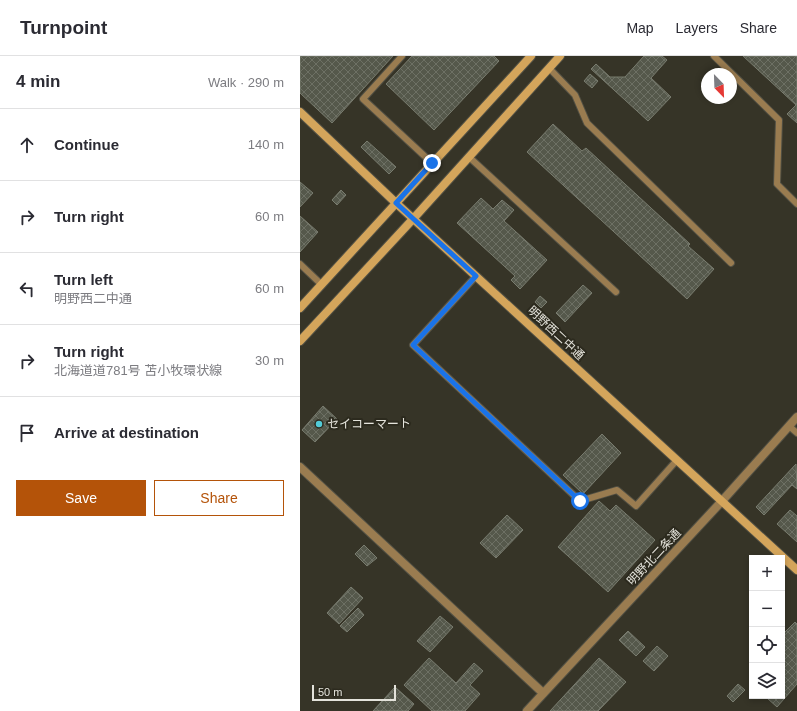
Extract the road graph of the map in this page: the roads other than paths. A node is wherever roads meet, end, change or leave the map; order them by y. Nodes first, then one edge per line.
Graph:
1 (402, 56) edge
2 (531, 56) edge
3 (560, 56) edge
4 (714, 56) edge
5 (549, 68) junction
6 (300, 112) edge
7 (469, 157) junction
8 (432, 163) junction
9 (396, 203) junction
10 (797, 204) edge
11 (413, 219) junction
12 (731, 262) dead end
13 (300, 264) edge
14 (476, 276) junction
15 (322, 284) junction
16 (616, 292) dead end
17 (300, 308) edge
18 (300, 341) edge
19 (797, 417) edge
20 (789, 426) junction
21 (797, 433) edge
22 (676, 460) junction
23 (300, 467) edge
24 (722, 501) junction
25 (797, 570) edge
26 (543, 693) junction
27 (527, 711) edge

1 - 8 lane
2 - 8 main road
3 - 5 main road
4 - 10 lane
5 - 7 main road
5 - 12 lane
6 - 9 main road, 明野西二中通
7 - 11 main road
7 - 16 lane
8 - 9 main road
9 - 11 main road, 明野西二中通
9 - 15 main road
11 - 14 main road, 明野西二中通
11 - 18 main road
13 - 15 lane
14 - 22 main road, 明野西二中通
14 - 22 lane
15 - 17 main road
19 - 20 street, 明野北二条通
20 - 21 lane
20 - 24 street, 明野北二条通
22 - 24 main road, 明野西二中通
23 - 26 street
24 - 25 main road, 明野西二中通
24 - 26 street, 明野北二条通
26 - 27 street, 明野北二条通

